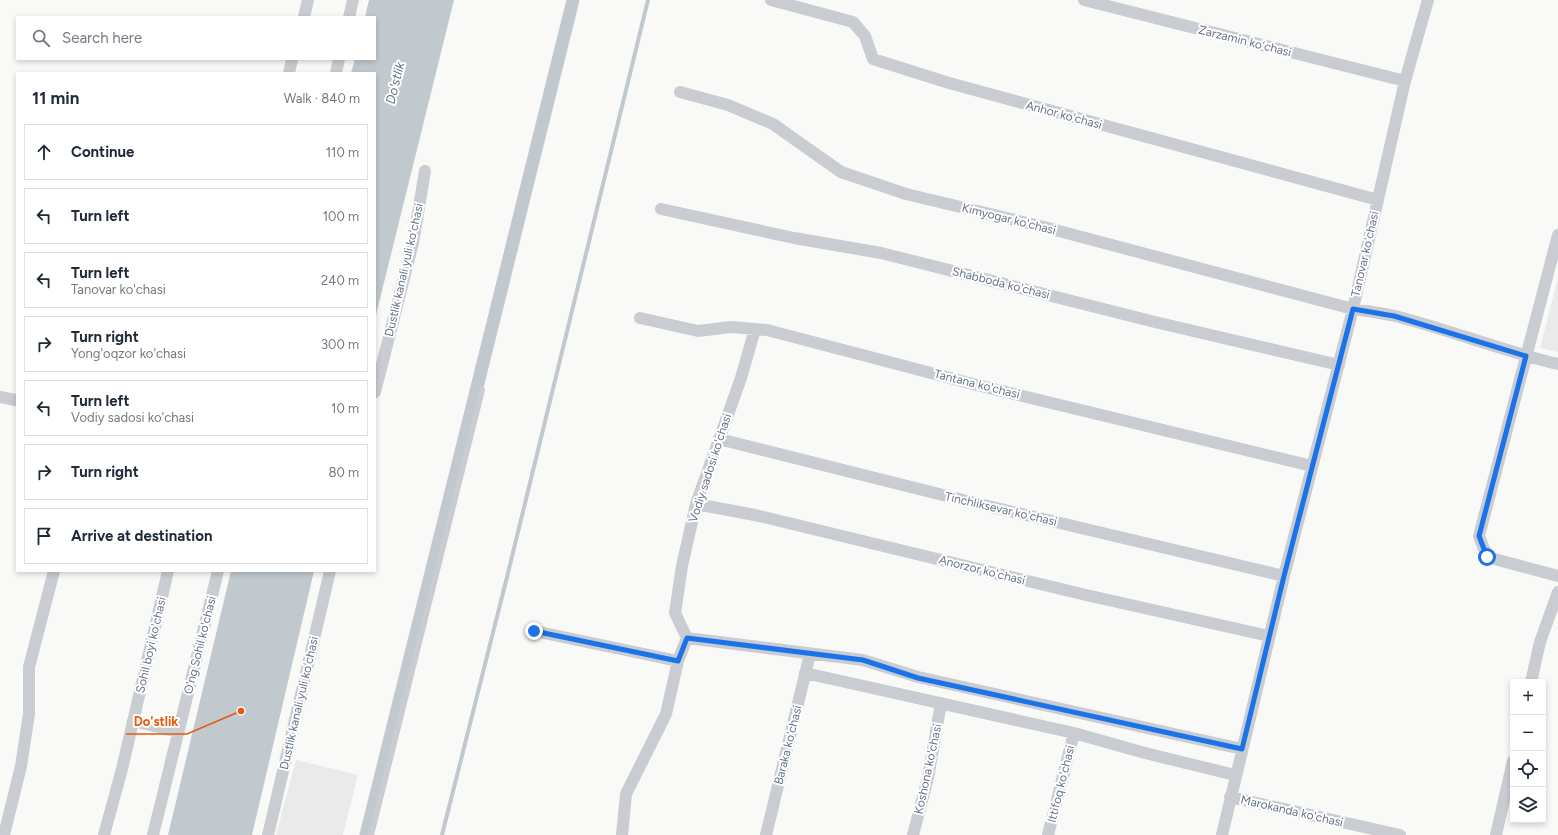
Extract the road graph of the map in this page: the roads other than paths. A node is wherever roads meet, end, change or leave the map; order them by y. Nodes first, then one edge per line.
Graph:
1 (308, 0) edge
2 (353, 0) edge
3 (771, 0) edge
4 (1084, 0) edge
5 (1428, 0) edge
6 (304, 16) edge
7 (349, 16) edge
8 (292, 60) edge
9 (339, 60) edge
10 (289, 72) edge
11 (336, 72) edge
12 (1405, 81) junction
13 (680, 92) dead end
14 (425, 171) dead end
15 (1378, 200) junction
16 (661, 209) dead end
17 (1558, 235) edge
18 (1353, 309) junction
19 (640, 318) dead end
20 (755, 329) junction
21 (1526, 356) junction
22 (1558, 364) edge
23 (1338, 365) junction
24 (376, 388) edge
25 (482, 390) dead end
26 (0, 397) edge
27 (15, 400) dead end
28 (719, 439) junction
29 (1312, 466) junction
30 (696, 504) junction
31 (54, 572) edge
32 (168, 572) edge
33 (218, 572) edge
34 (330, 572) edge
35 (1284, 576) junction
36 (1558, 576) edge
37 (1558, 592) edge
38 (534, 631) dead end
39 (1269, 636) junction
40 (687, 638) junction
41 (810, 654) junction
42 (678, 661) junction
43 (805, 673) junction
44 (1532, 679) edge
45 (941, 703) junction
46 (133, 721) junction
47 (179, 732) junction
48 (1074, 733) junction
49 (1242, 749) junction
50 (1510, 774) edge
51 (1235, 775) junction
52 (1230, 797) junction
53 (4, 835) edge
54 (104, 835) edge
55 (153, 835) edge
56 (268, 835) edge
57 (371, 835) edge
58 (622, 835) edge
59 (766, 835) edge
60 (913, 835) edge
61 (1048, 835) edge
62 (1222, 835) edge
63 (1400, 835) edge
64 (1496, 835) edge

1 - 6 street
2 - 7 street
3 - 15 street, Anhor ko'chasi
4 - 12 street, Zarzamin ko'chasi
5 - 12 street, Tanovar ko'chasi
8 - 10 street
9 - 11 street
12 - 15 street, Tanovar ko'chasi
13 - 18 street, Kimyogar ko'chasi
14 - 24 street, Dustlik kanali yuli ko'chasi
15 - 18 street, Tanovar ko'chasi
16 - 23 street, Shabboda ko'chasi
17 - 21 street
18 - 21 street, Kimyogar ko'chasi
18 - 23 street, Tanovar ko'chasi
19 - 20 street, Tantana ko'chasi
20 - 28 street, Vodiy sadosi ko'chasi
20 - 29 street, Tantana ko'chasi
21 - 22 street, Kimyogar ko'chasi
21 - 36 street
23 - 29 street, Tanovar ko'chasi
25 - 57 lane
26 - 27 street
28 - 30 street, Vodiy sadosi ko'chasi
28 - 35 street, Tinchliksevar ko'chasi
29 - 35 street, Tanovar ko'chasi
30 - 39 street, Anorzor ko'chasi
30 - 40 street, Vodiy sadosi ko'chasi
31 - 53 street
32 - 46 street, Sohil boyi ko'chasi
33 - 47 street, O'ng Sohil ko'chasi
34 - 56 street, Dustlik kanali yuli ko'chasi
35 - 39 street, Tanovar ko'chasi
37 - 44 street
38 - 42 street
39 - 49 street, Tanovar ko'chasi
40 - 41 street
40 - 42 street
41 - 43 street, Baraka ko'chasi
41 - 49 street
42 - 58 street
43 - 45 street
43 - 59 street, Baraka ko'chasi
45 - 48 street
45 - 60 street, Koshona ko'chasi
46 - 47 street
46 - 54 street, Sohil boyi ko'chasi
47 - 55 street, O'ng Sohil ko'chasi
48 - 51 street
48 - 61 street, Ittifoq ko'chasi
49 - 51 street, Tanovar ko'chasi
50 - 64 street
51 - 52 street, Tanovar ko'chasi
52 - 62 street, Tanovar ko'chasi
52 - 63 street, Marokanda ko'chasi

